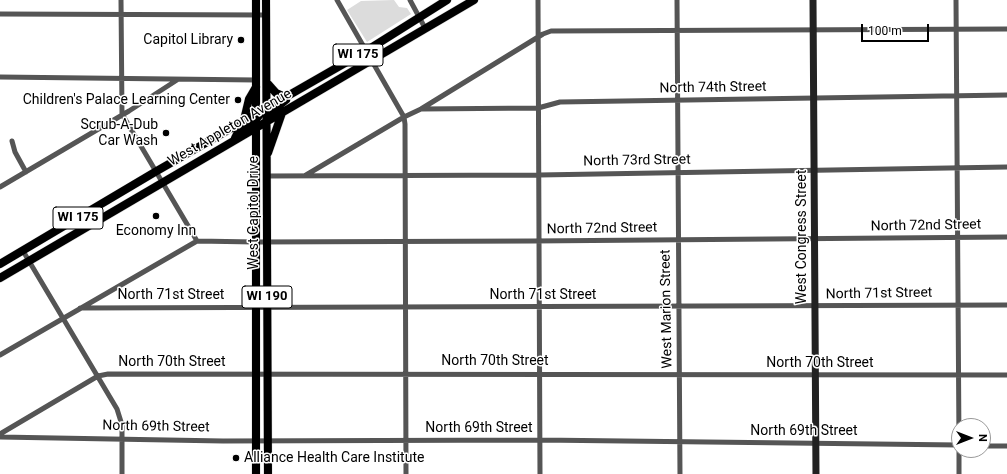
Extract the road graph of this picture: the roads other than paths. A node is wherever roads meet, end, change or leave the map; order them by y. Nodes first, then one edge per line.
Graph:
1 (122, 0) edge
2 (256, 0) edge
3 (266, 0) edge
4 (337, 0) edge
5 (410, 0) edge
6 (447, 0) edge
7 (474, 0) edge
8 (538, 0) edge
9 (677, 0) edge
10 (813, 0) edge
11 (956, 0) edge
12 (0, 14) edge
13 (256, 14) junction
14 (122, 15) junction
15 (266, 15) junction
16 (418, 18) junction
17 (425, 28) junction
18 (957, 29) junction
19 (1007, 29) edge
20 (677, 31) junction
21 (813, 31) junction
22 (539, 37) junction
23 (256, 43) junction
24 (366, 51) junction
25 (267, 54) junction
26 (372, 60) junction
27 (0, 77) edge
28 (122, 80) junction
29 (177, 80) junction
30 (256, 84) junction
31 (268, 84) junction
32 (288, 95) junction
33 (1007, 95) edge
34 (957, 96) junction
35 (814, 98) junction
36 (677, 100) junction
37 (538, 108) junction
38 (421, 109) junction
39 (282, 113) junction
40 (122, 114) junction
41 (262, 117) junction
42 (404, 117) junction
43 (244, 120) junction
44 (236, 139) junction
45 (12, 140) dead end
46 (255, 148) junction
47 (267, 154) junction
48 (255, 159) junction
49 (1007, 167) edge
50 (958, 168) junction
51 (814, 171) junction
52 (26, 172) junction
53 (155, 172) junction
54 (677, 172) junction
55 (306, 175) junction
56 (539, 175) junction
57 (267, 176) junction
58 (406, 176) junction
59 (255, 177) junction
60 (162, 183) junction
61 (0, 187) edge
62 (267, 201) junction
63 (1007, 237) edge
64 (957, 238) junction
65 (815, 239) junction
66 (678, 240) junction
67 (197, 241) junction
68 (539, 241) junction
69 (255, 242) junction
70 (266, 242) junction
71 (406, 242) junction
72 (24, 251) junction
73 (30, 261) junction
74 (0, 264) edge
75 (0, 278) edge
76 (958, 305) junction
77 (1007, 305) edge
78 (540, 307) junction
79 (678, 307) junction
80 (816, 307) junction
81 (80, 308) junction
82 (256, 308) junction
83 (267, 308) junction
84 (406, 308) junction
85 (63, 317) junction
86 (0, 354) edge
87 (406, 373) junction
88 (540, 373) junction
89 (680, 373) junction
90 (256, 374) junction
91 (268, 374) junction
92 (815, 375) junction
93 (958, 375) junction
94 (1007, 375) edge
95 (98, 376) junction
96 (959, 418) edge
97 (0, 434) edge
98 (0, 437) edge
99 (122, 438) junction
100 (256, 440) junction
101 (268, 440) junction
102 (406, 440) junction
103 (540, 440) junction
104 (680, 442) junction
105 (816, 444) junction
106 (951, 446) edge
107 (991, 446) edge
108 (1007, 446) edge
109 (959, 458) edge
110 (256, 470) edge
111 (122, 474) edge
112 (261, 474) edge
113 (268, 474) edge
114 (406, 474) edge
115 (540, 474) edge
116 (680, 474) edge
117 (816, 474) edge
118 (959, 474) edge

1 - 14 street
2 - 13 main road
3 - 15 main road, West Capitol Drive / WI 190
4 - 24 street
5 - 16 street
6 - 16 main road, West Appleton Avenue / WI 175
7 - 17 main road, West Appleton Avenue / WI 175
8 - 22 street
9 - 20 street, West Marion Street
10 - 21 street, West Congress Street
11 - 18 street
12 - 14 street
13 - 14 street
13 - 15 street
13 - 23 main road
14 - 28 street
15 - 25 main road, West Capitol Drive / WI 190
16 - 17 street
16 - 24 main road, West Appleton Avenue / WI 175
17 - 26 main road, West Appleton Avenue / WI 175
18 - 19 street
18 - 21 street
18 - 34 street
20 - 21 street
20 - 22 street
20 - 36 street, West Marion Street
21 - 35 street, West Congress Street
22 - 37 street
22 - 38 street
23 - 25 main road
23 - 30 main road
24 - 26 street
24 - 32 main road, West Appleton Avenue / WI 175
25 - 31 main road, West Capitol Drive / WI 190
26 - 39 main road, West Appleton Avenue / WI 175
26 - 42 street
27 - 28 street
28 - 29 street
28 - 40 street
29 - 30 street
29 - 40 street
30 - 41 main road
30 - 43 main road
31 - 32 main road
31 - 41 main road, West Capitol Drive / WI 190
32 - 41 main road, West Appleton Avenue
33 - 34 street, North 74th Street
34 - 35 street, North 74th Street
34 - 50 street
35 - 36 street, North 74th Street
35 - 51 street, West Congress Street
36 - 37 street, North 74th Street
36 - 54 street, West Marion Street
37 - 38 street, North 74th Street
37 - 56 street
38 - 42 street
39 - 41 main road, West Appleton Avenue / WI 175
39 - 47 main road
40 - 52 street
40 - 53 street
41 - 43 main road, West Appleton Avenue / WI 175
41 - 44 main road, West Appleton Avenue / WI 175
41 - 46 main road, West Capitol Drive / WI 190
41 - 47 main road, West Capitol Drive / WI 190
42 - 55 street
42 - 58 street
43 - 53 main road, West Appleton Avenue / WI 175
44 - 46 main road
44 - 60 main road, West Appleton Avenue / WI 175
45 - 52 street
46 - 48 main road, West Capitol Drive / WI 190
47 - 57 main road, West Capitol Drive / WI 190
48 - 57 main road
48 - 59 main road, West Capitol Drive / WI 190
49 - 50 street, North 73rd Street
50 - 51 street, North 73rd Street
50 - 64 street
51 - 54 street, North 73rd Street
51 - 65 street, West Congress Street
52 - 61 street
53 - 60 street
53 - 72 main road, West Appleton Avenue / WI 175
54 - 56 street, North 73rd Street
54 - 66 street, West Marion Street
55 - 57 street, North 73rd Street
55 - 58 street, North 73rd Street
56 - 58 street, North 73rd Street
56 - 68 street
57 - 62 main road, West Capitol Drive / WI 190
58 - 71 street
59 - 62 main road
59 - 69 main road, West Capitol Drive / WI 190
60 - 67 street
60 - 73 main road, West Appleton Avenue / WI 175
62 - 70 main road, West Capitol Drive / WI 190
63 - 64 street, North 72nd Street
64 - 65 street, North 72nd Street
64 - 76 street
65 - 66 street, North 72nd Street
65 - 80 street, West Congress Street
66 - 68 street, North 72nd Street
66 - 79 street, West Marion Street
67 - 69 street, North 72nd Street
67 - 81 street
68 - 71 street, North 72nd Street
68 - 78 street
69 - 70 street, North 72nd Street
69 - 82 main road, West Capitol Drive / WI 190
70 - 71 street, North 72nd Street
70 - 83 main road, West Capitol Drive / WI 190
71 - 84 street
72 - 73 street
72 - 74 main road, West Appleton Avenue / WI 175
73 - 75 main road, West Appleton Avenue / WI 175
73 - 85 street
76 - 77 street, North 71st Street
76 - 80 street, North 71st Street
76 - 93 street
78 - 79 street, North 71st Street
78 - 84 street, North 71st Street
78 - 88 street
79 - 80 street, North 71st Street
79 - 89 street, West Marion Street
80 - 92 street, West Congress Street
81 - 82 street, North 71st Street
81 - 85 street
82 - 83 street, North 71st Street
82 - 90 main road, West Capitol Drive / WI 190
83 - 84 street, North 71st Street
83 - 91 main road, West Capitol Drive / WI 190
84 - 87 street
85 - 86 street
85 - 95 street
87 - 88 street, North 70th Street
87 - 91 street, North 70th Street
87 - 102 street
88 - 89 street, North 70th Street
88 - 103 street
89 - 92 street, North 70th Street
89 - 104 street, West Marion Street
90 - 91 street, North 70th Street
90 - 95 street, North 70th Street
90 - 100 main road, West Capitol Drive / WI 190
91 - 101 main road, West Capitol Drive / WI 190
92 - 93 street, North 70th Street
92 - 105 street, West Congress Street
93 - 94 street, North 70th Street
93 - 96 street
95 - 97 street, North 70th Street
95 - 99 street
98 - 99 street, North 69th Street
99 - 100 street, North 69th Street
99 - 111 street
100 - 101 street, North 69th Street
100 - 110 main road, West Capitol Drive / WI 190
101 - 102 street, North 69th Street
101 - 113 main road, West Capitol Drive / WI 190
102 - 103 street, North 69th Street
102 - 114 street
103 - 104 street, North 69th Street
103 - 115 street
104 - 105 street, North 69th Street
104 - 116 street, West Marion Street
105 - 106 street, North 69th Street
105 - 117 street, West Congress Street
107 - 108 street
109 - 118 street
110 - 112 main road

